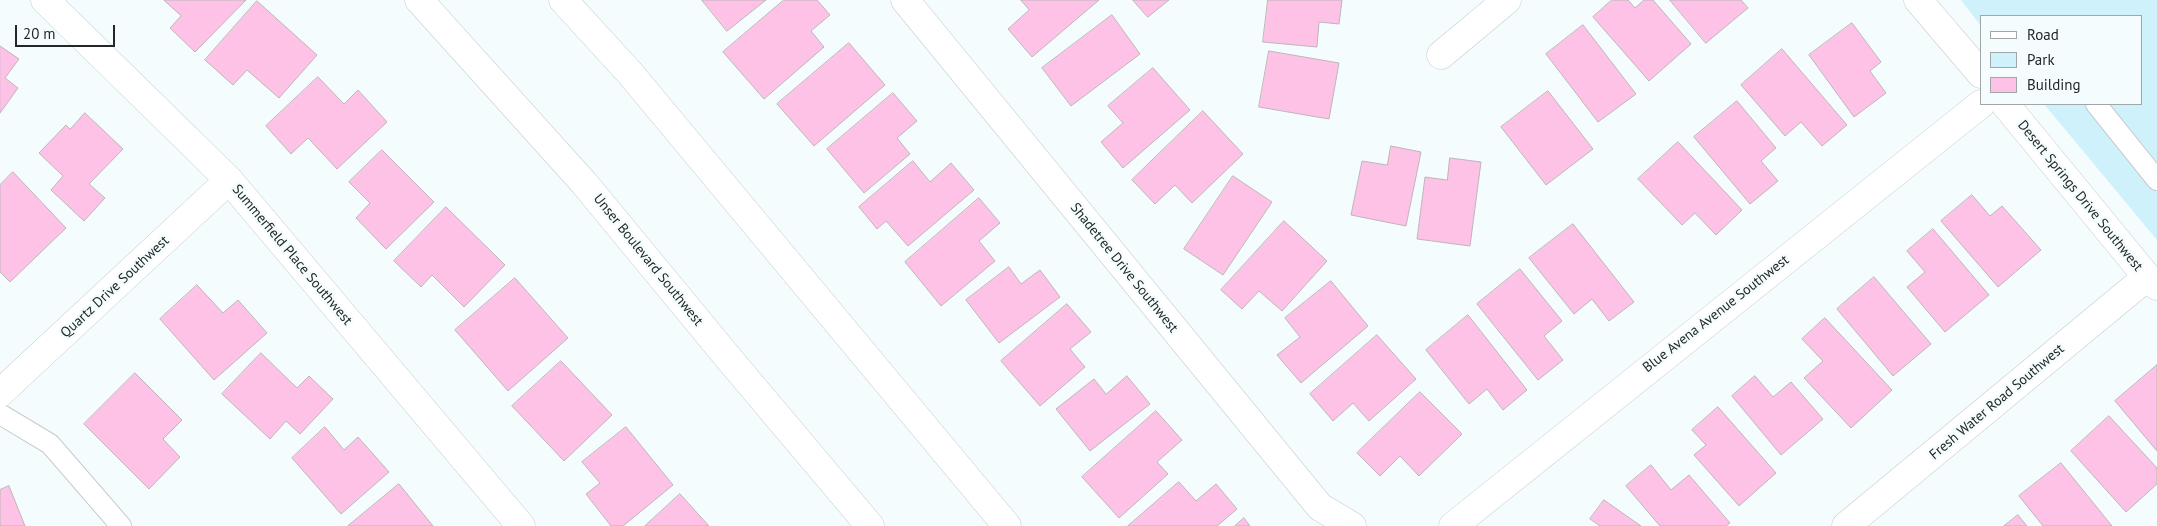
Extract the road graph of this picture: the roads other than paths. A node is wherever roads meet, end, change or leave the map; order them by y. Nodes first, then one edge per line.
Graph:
1 (45, 0) edge
2 (419, 0) edge
3 (563, 0) edge
4 (1507, 0) edge
5 (1918, 0) edge
6 (910, 2) edge
7 (1441, 55) dead end
8 (1976, 62) edge
9 (1980, 105) edge
10 (2006, 105) edge
11 (2097, 105) edge
12 (229, 180) junction
13 (2157, 180) edge
14 (2152, 282) edge
15 (0, 393) edge
16 (0, 414) edge
17 (121, 526) edge
18 (521, 526) edge
19 (870, 526) edge
20 (1008, 526) edge
21 (1352, 526) edge
22 (1452, 526) edge
23 (1846, 526) edge

1 - 12 street, Summerfield Place Southwest
2 - 19 street, Unser Boulevard Southwest
3 - 20 street
4 - 7 street
5 - 8 street
6 - 21 street, Shadetree Drive Southwest
9 - 22 street, Blue Avena Avenue Southwest
10 - 14 street, Desert Springs Drive Southwest
11 - 13 lane
12 - 15 street, Quartz Drive Southwest
12 - 18 street, Summerfield Place Southwest
14 - 23 street, Fresh Water Road Southwest
16 - 17 lane

